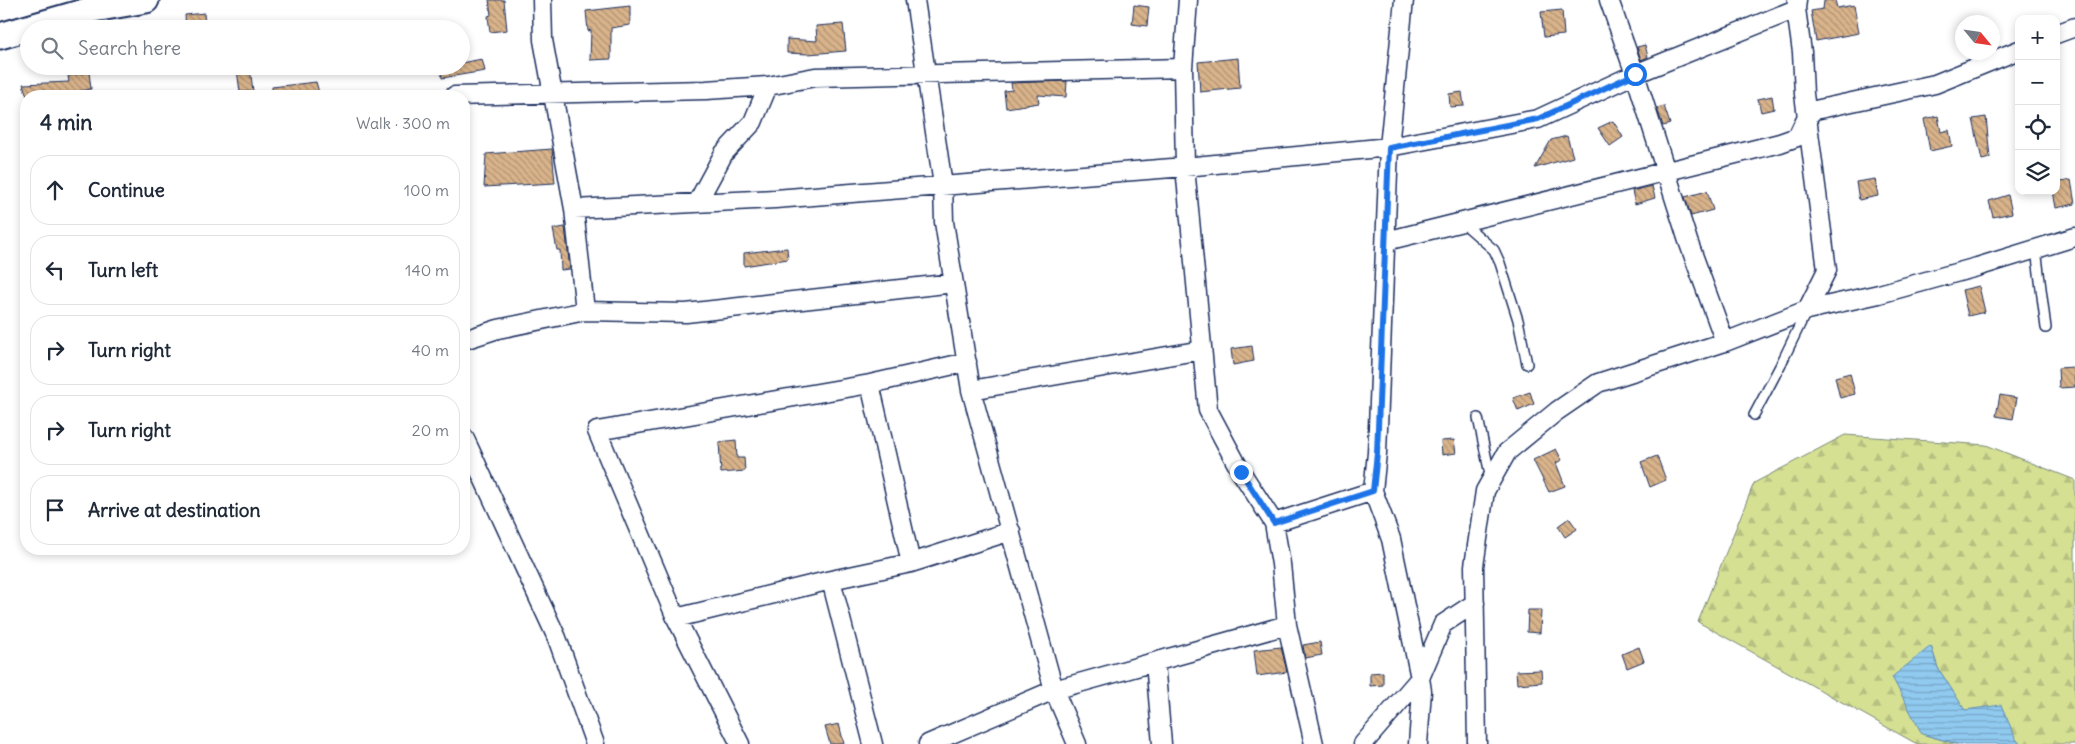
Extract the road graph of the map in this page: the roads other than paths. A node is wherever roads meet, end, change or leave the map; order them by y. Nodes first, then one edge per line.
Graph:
1 (146, 0) edge
2 (542, 0) edge
3 (915, 0) edge
4 (1188, 0) edge
5 (1404, 0) edge
6 (1609, 0) edge
7 (1797, 4) edge
8 (92, 5) edge
9 (47, 20) edge
10 (2075, 27) edge
11 (20, 29) edge
12 (2060, 33) edge
13 (0, 36) edge
14 (2015, 52) edge
15 (1183, 68) junction
16 (926, 74) junction
17 (1635, 74) junction
18 (768, 86) junction
19 (553, 94) junction
20 (470, 96) edge
21 (1807, 116) junction
22 (1389, 148) junction
23 (1185, 167) junction
24 (1666, 170) junction
25 (943, 185) junction
26 (697, 203) junction
27 (574, 209) junction
28 (1462, 222) junction
29 (2075, 237) edge
30 (1386, 241) junction
31 (2036, 249) junction
32 (954, 283) junction
33 (1807, 310) junction
34 (585, 311) junction
35 (2046, 328) dead end
36 (470, 338) edge
37 (1726, 342) junction
38 (1202, 350) junction
39 (967, 362) junction
40 (1527, 364) dead end
41 (870, 384) junction
42 (971, 390) junction
43 (1754, 415) dead end
44 (1478, 418) dead end
45 (470, 450) edge
46 (1491, 480) junction
47 (1373, 491) junction
48 (1274, 523) junction
49 (1011, 531) junction
50 (911, 563) junction
51 (830, 580) junction
52 (1475, 603) junction
53 (676, 618) junction
54 (1286, 625) junction
55 (1155, 662) junction
56 (1420, 678) junction
57 (1054, 690) junction
58 (595, 744) edge
59 (740, 744) edge
60 (873, 744) edge
61 (928, 744) edge
62 (1077, 744) edge
63 (1162, 744) edge
64 (1314, 744) edge
65 (1363, 744) edge
66 (1418, 744) edge
67 (1477, 744) edge

1 - 8 street
2 - 19 street
3 - 16 street
4 - 15 street
5 - 22 street
6 - 17 street
7 - 17 street
7 - 21 street
8 - 9 street
10 - 12 street
11 - 13 street
14 - 21 street
15 - 16 street
15 - 23 street
16 - 18 street
16 - 25 street
17 - 22 street
17 - 24 street
18 - 19 street
18 - 26 street
19 - 20 street
19 - 27 street
21 - 24 street
21 - 33 street
22 - 23 street
22 - 30 street
23 - 25 street
23 - 38 street
24 - 28 street
24 - 37 street
25 - 26 street
25 - 32 street
26 - 27 street
27 - 34 street
28 - 30 street
28 - 40 lane
29 - 31 street
30 - 47 street
31 - 33 street
31 - 35 lane
32 - 34 street
32 - 39 street
33 - 37 street
33 - 43 lane
34 - 36 street
37 - 46 street
38 - 42 street
38 - 48 street
39 - 41 street
39 - 42 street
41 - 50 street
41 - 53 street
42 - 49 street
44 - 46 lane
45 - 58 street
46 - 52 street
47 - 48 street
47 - 56 street
48 - 54 street
49 - 50 street
49 - 57 street
50 - 51 street
51 - 53 street
51 - 60 street
52 - 56 street
52 - 67 street
53 - 59 street
54 - 55 street
54 - 64 street
55 - 57 street
55 - 63 street
56 - 65 street
56 - 66 street
57 - 61 street
57 - 62 street

